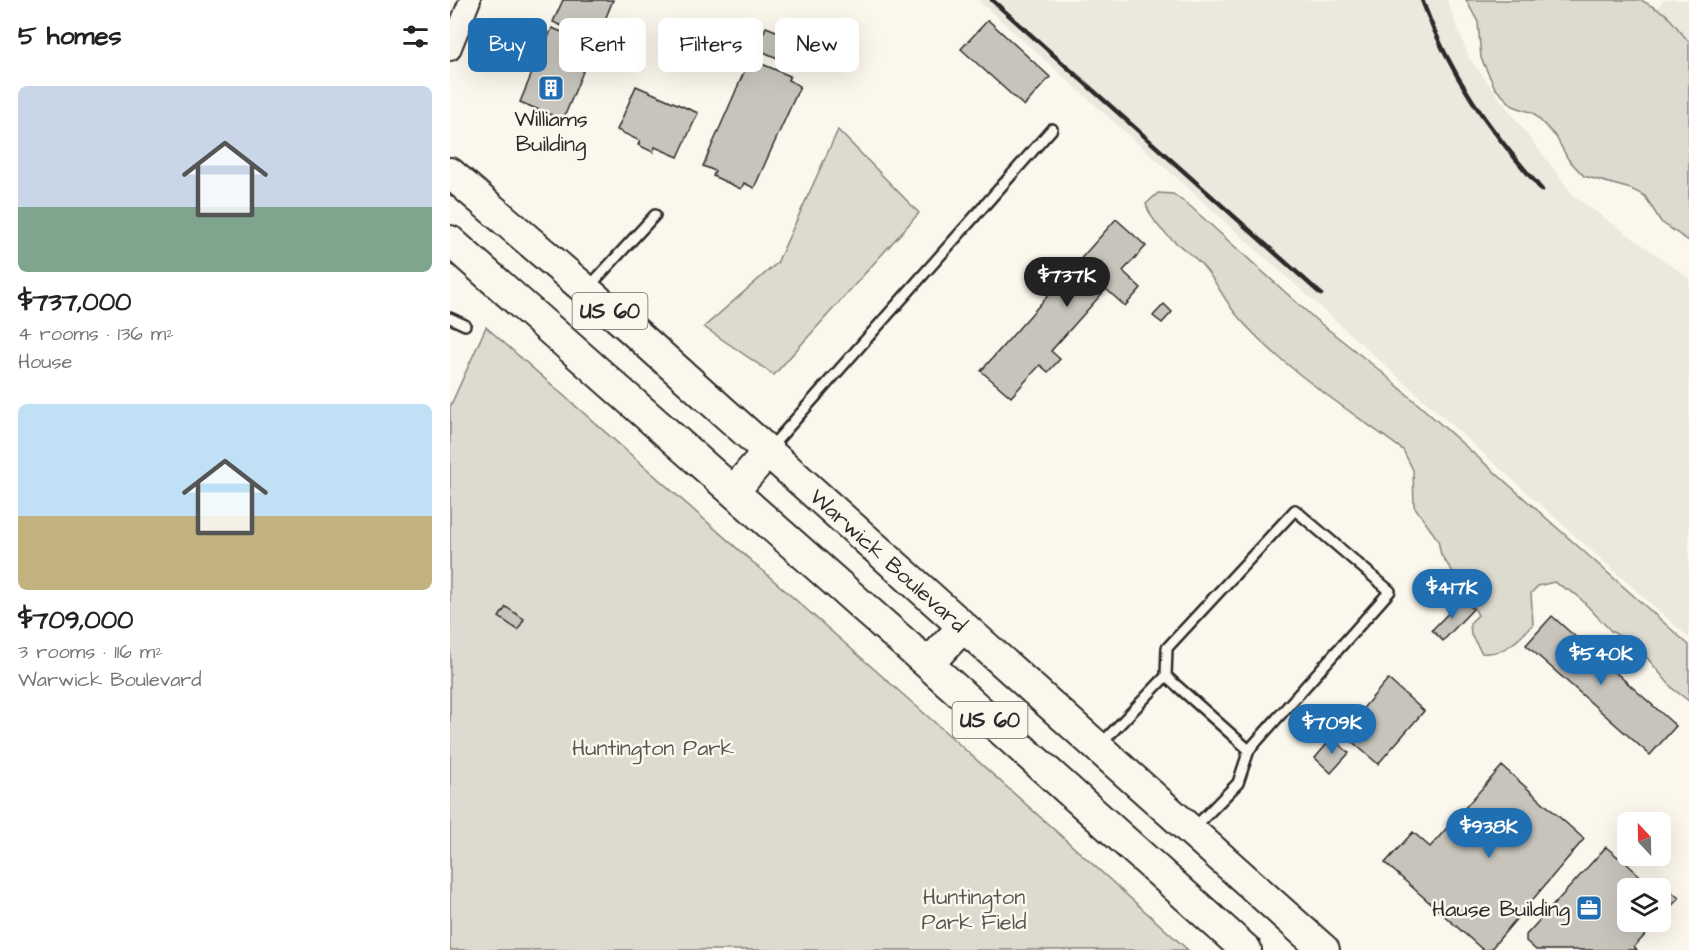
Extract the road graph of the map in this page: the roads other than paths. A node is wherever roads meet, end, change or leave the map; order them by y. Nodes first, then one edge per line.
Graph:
1 (470, 0) edge
2 (450, 50) edge
3 (1052, 129) dead end
4 (450, 173) edge
5 (655, 215) dead end
6 (450, 241) edge
7 (586, 290) junction
8 (450, 318) edge
9 (465, 325) dead end
10 (768, 451) junction
11 (734, 491) junction
12 (963, 627) junction
13 (928, 664) junction
14 (1166, 676) junction
15 (1098, 747) junction
16 (1249, 750) junction
17 (1191, 831) junction
18 (1246, 950) edge
19 (1324, 950) edge

1 - 2 street
3 - 10 lane
4 - 7 main road, Warwick Boulevard / US 60
5 - 7 lane
6 - 11 main road, US 60
7 - 10 main road, Warwick Boulevard / US 60
8 - 9 lane
10 - 11 main road
10 - 12 main road, Warwick Boulevard / US 60
11 - 13 main road, US 60
12 - 13 main road
12 - 15 main road, Warwick Boulevard / US 60
13 - 18 main road, US 60
14 - 15 lane
14 - 16 lane
14 - 16 lane
15 - 17 main road, Warwick Boulevard / US 60
16 - 17 lane
17 - 19 main road, Warwick Boulevard / US 60

